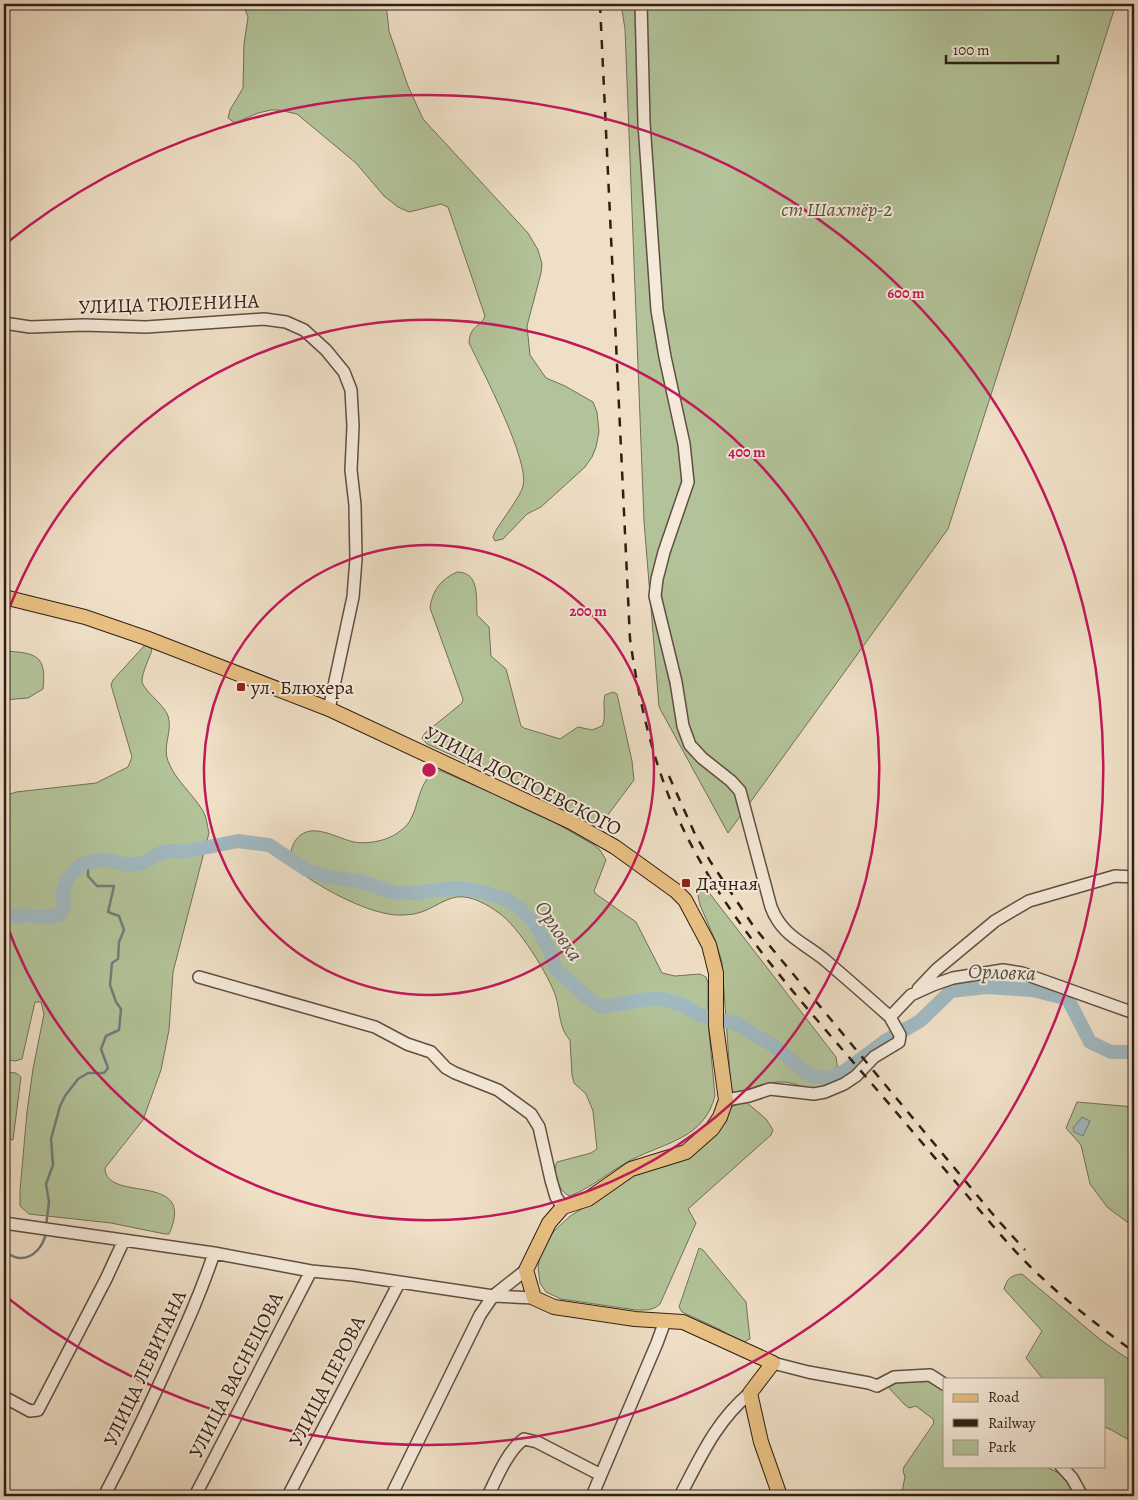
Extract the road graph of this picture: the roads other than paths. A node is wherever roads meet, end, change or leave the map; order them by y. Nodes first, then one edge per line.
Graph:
1 (641, 4) edge
2 (4, 323) edge
3 (4, 597) edge
4 (329, 709) junction
5 (1134, 877) edge
6 (199, 977) dead end
7 (911, 995) junction
8 (1134, 1013) edge
9 (890, 1017) junction
10 (726, 1100) junction
11 (563, 1207) junction
12 (4, 1223) edge
13 (124, 1240) junction
14 (214, 1253) junction
15 (526, 1270) junction
16 (311, 1271) junction
17 (399, 1283) junction
18 (493, 1296) junction
19 (534, 1298) junction
20 (665, 1322) junction
21 (773, 1363) junction
22 (943, 1383) edge
23 (750, 1393) junction
24 (4, 1397) edge
25 (1063, 1468) edge
26 (601, 1475) junction
27 (104, 1496) edge
28 (195, 1496) edge
29 (288, 1496) edge
30 (391, 1496) edge
31 (488, 1496) edge
32 (592, 1496) edge
33 (680, 1496) edge
34 (780, 1496) edge
35 (1082, 1496) edge

1 - 9 street
2 - 4 street, УЛИЦА ТЮЛЕНИНА
3 - 4 main road, УЛИЦА ДОСТОЕВСКОГО
4 - 10 main road, УЛИЦА ДОСТОЕВСКОГО
5 - 7 street
6 - 11 street
7 - 8 street
7 - 9 street
9 - 10 street
10 - 11 main road
11 - 15 main road
12 - 13 street
13 - 14 street
13 - 24 street
14 - 16 street
14 - 27 street, УЛИЦА ЛЕВИТАНА
15 - 18 street
15 - 19 main road
16 - 17 street
16 - 28 street, УЛИЦА ВАСНЕЦОВА
17 - 18 street
17 - 29 street, УЛИЦА ПЕРОВА
18 - 19 street
18 - 30 street
19 - 20 main road
20 - 21 main road
20 - 26 street
21 - 22 street
21 - 23 main road
23 - 33 street
23 - 34 main road
25 - 35 street
26 - 31 street
26 - 32 street

